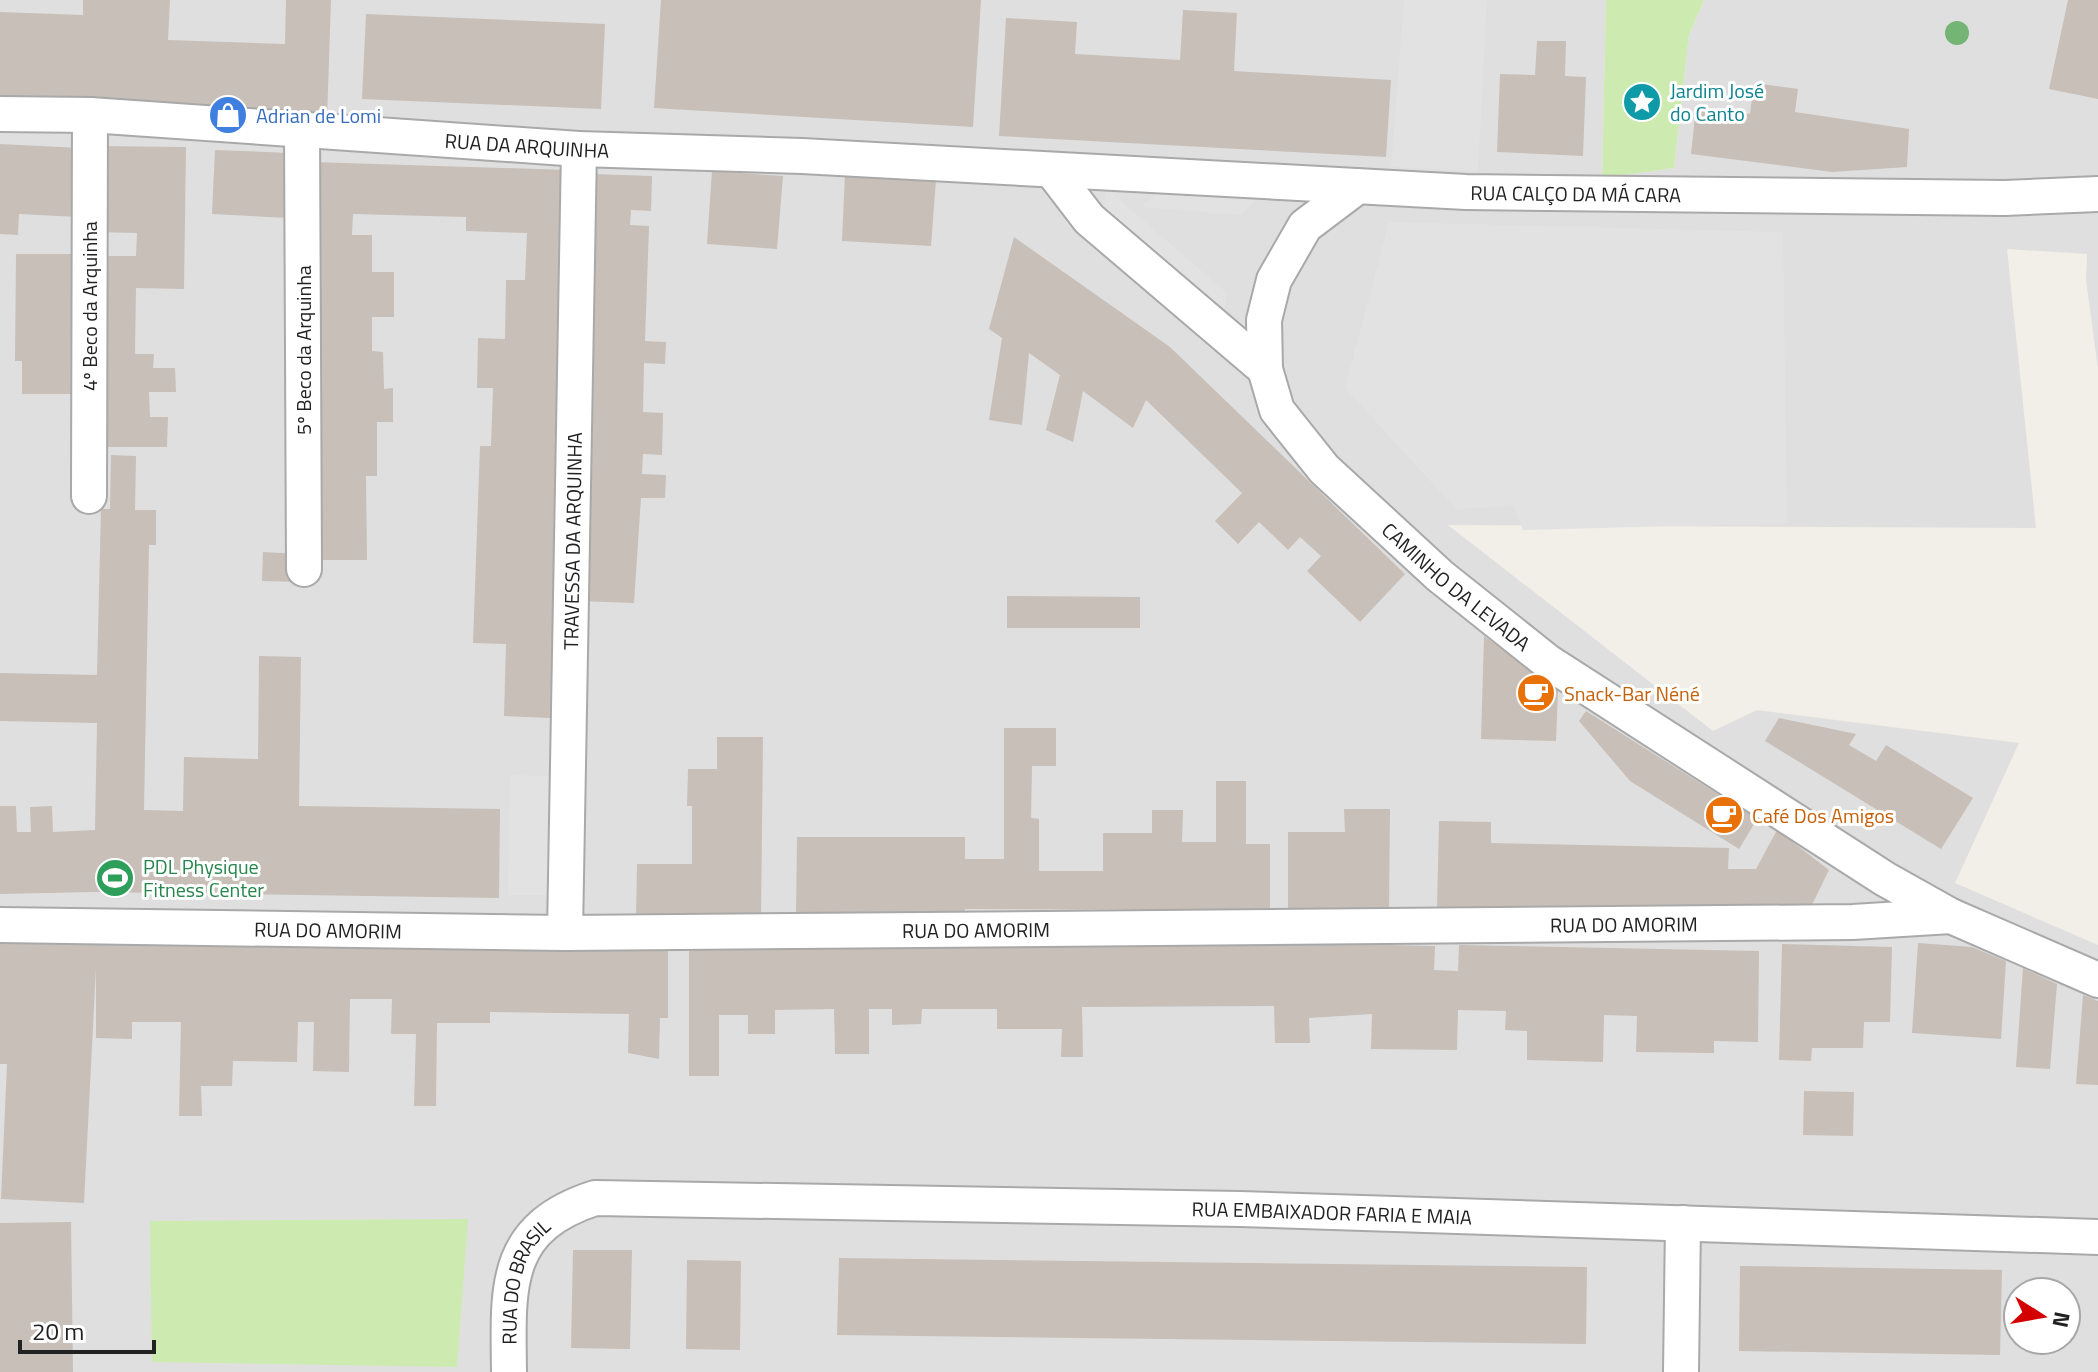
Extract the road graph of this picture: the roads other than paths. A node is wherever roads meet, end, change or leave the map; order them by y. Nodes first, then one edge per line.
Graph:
1 (0, 114) edge
2 (90, 115) junction
3 (302, 131) junction
4 (579, 149) junction
5 (1053, 172) junction
6 (1358, 186) junction
7 (2098, 194) edge
8 (1265, 369) junction
9 (89, 496) dead end
10 (304, 569) dead end
11 (1951, 916) junction
12 (0, 925) edge
13 (565, 933) junction
14 (2098, 980) edge
15 (566, 1207) joint
16 (1683, 1223) junction
17 (2098, 1237) edge
18 (509, 1372) edge
19 (1681, 1372) edge

1 - 2 street, RUA DA ARQUINHA
2 - 3 street, RUA DA ARQUINHA
2 - 9 street, 4º Beco da Arquinha
3 - 4 street, RUA DA ARQUINHA
3 - 10 street, 5º Beco da Arquinha
4 - 5 street, RUA DA ARQUINHA
4 - 13 street, TRAVESSA DA ARQUINHA
5 - 6 street, RUA CALÇO DA MÁ CARA
5 - 8 street
6 - 7 street, RUA CALÇO DA MÁ CARA
6 - 8 street, CAMINHO DA LEVADA
8 - 11 street, CAMINHO DA LEVADA
11 - 13 street, RUA DO AMORIM
11 - 14 street, CAMINHO DA LEVADA
12 - 13 street, RUA DO AMORIM
15 - 16 street, RUA EMBAIXADOR FARIA E MAIA
15 - 18 street, RUA DO BRASIL
16 - 17 street, RUA EMBAIXADOR FARIA E MAIA
16 - 19 street

